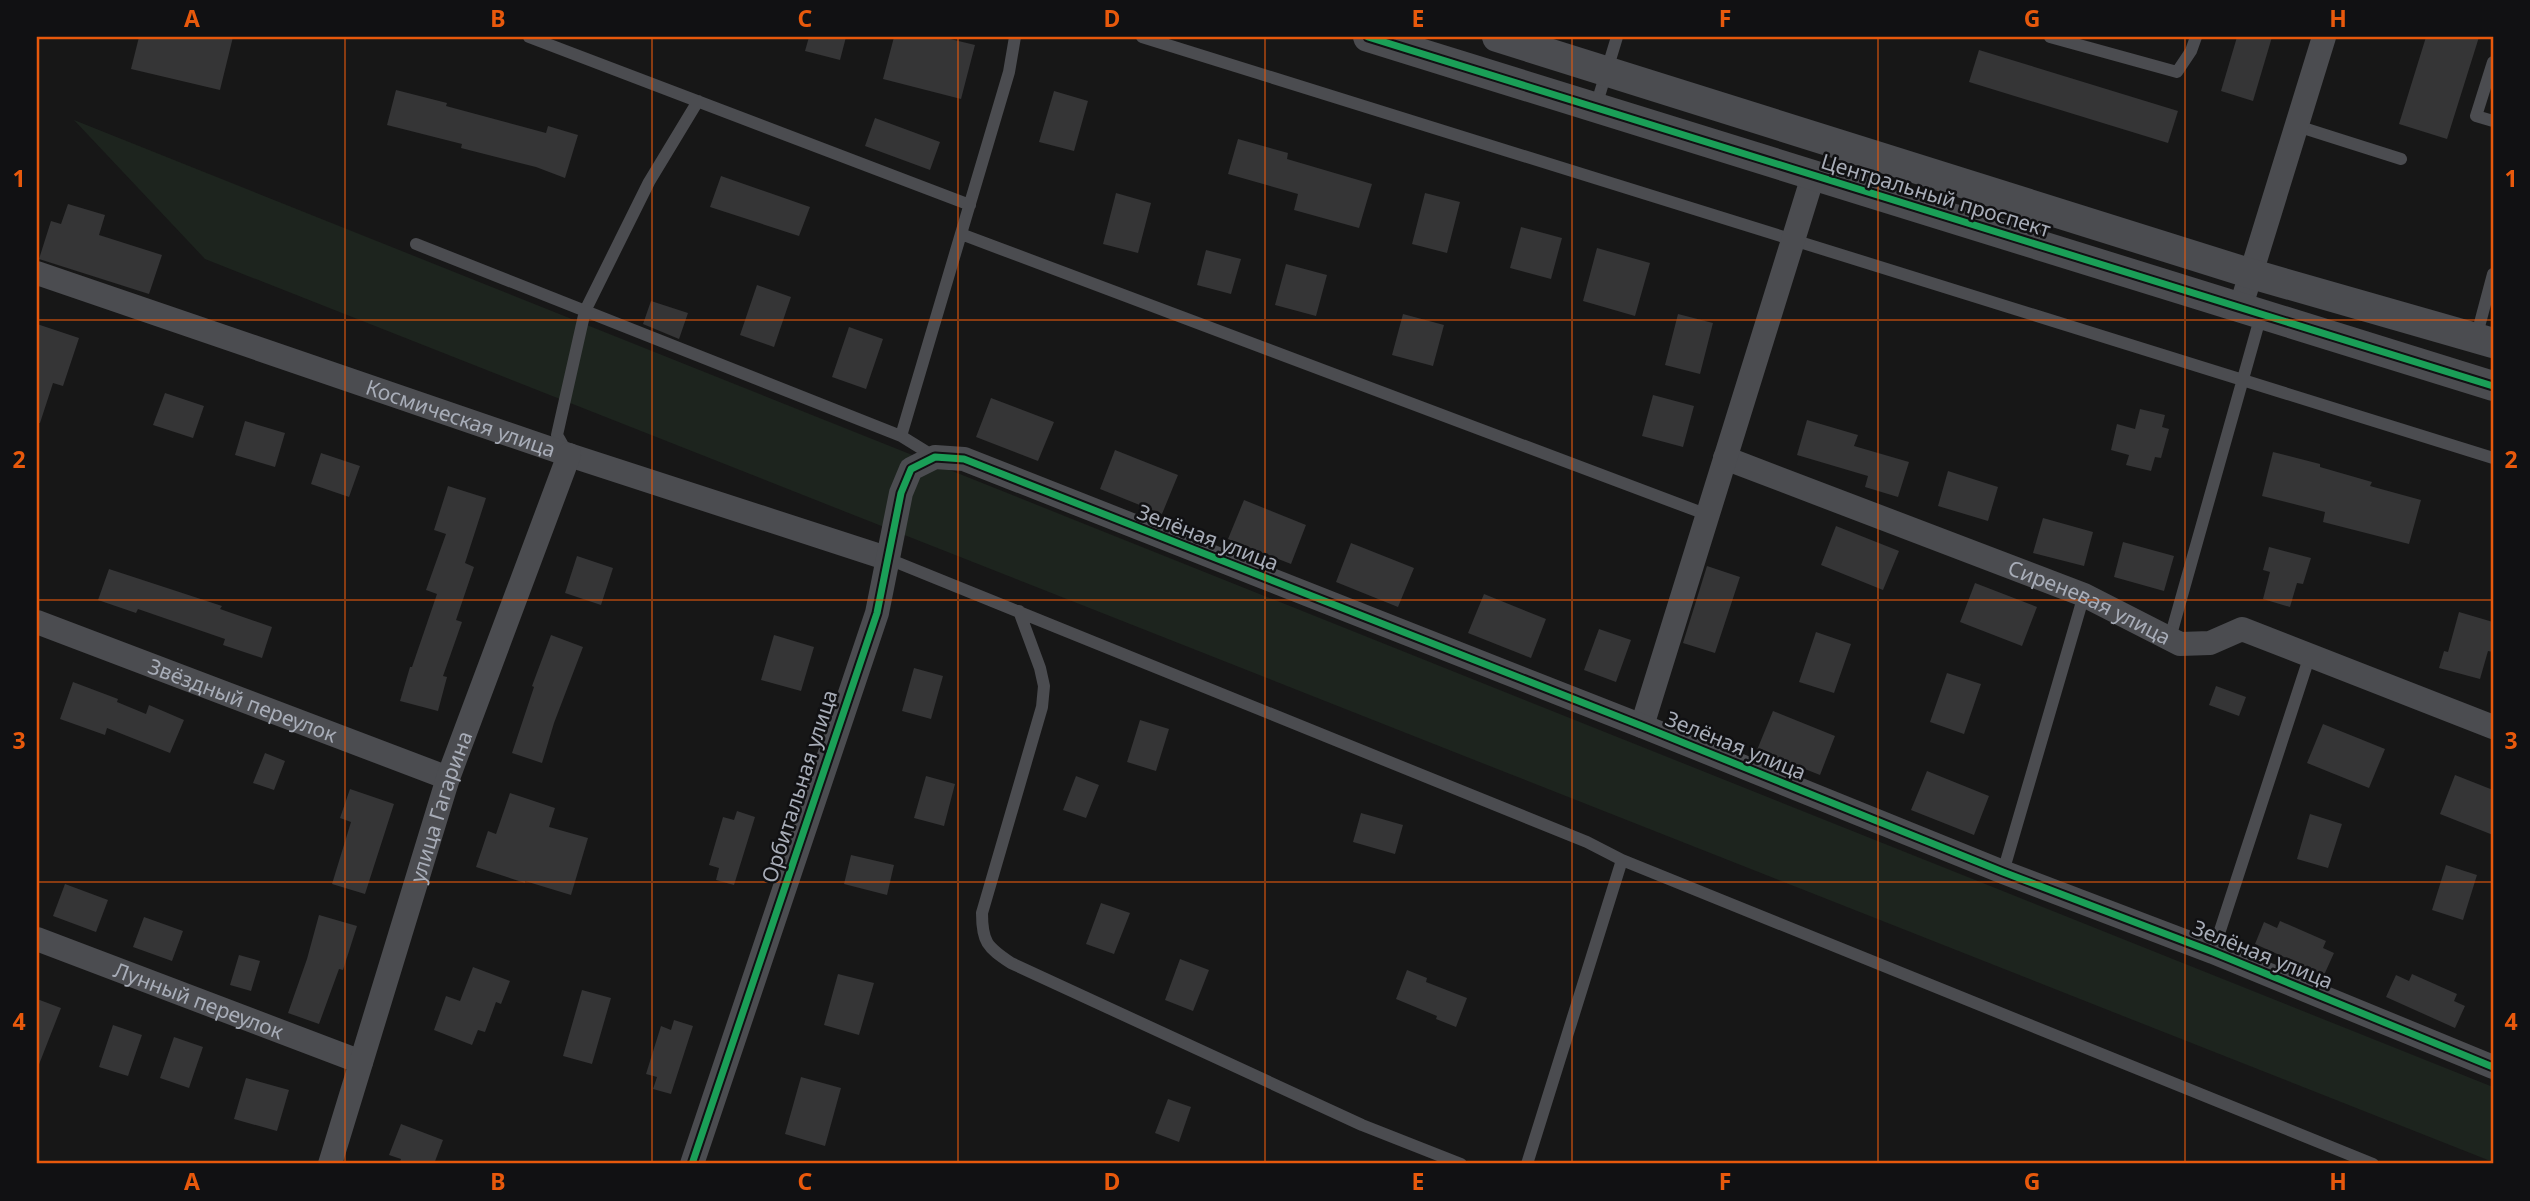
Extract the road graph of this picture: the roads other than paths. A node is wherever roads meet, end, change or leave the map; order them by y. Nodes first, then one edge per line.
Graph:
1 (529, 37) edge
2 (1014, 37) edge
3 (1142, 37) edge
4 (1368, 37) edge
5 (1497, 37) edge
6 (1617, 37) edge
7 (2050, 37) edge
8 (2196, 37) edge
9 (2324, 37) edge
10 (2493, 62) edge
11 (1607, 70) junction
12 (698, 101) junction
13 (1597, 106) junction
14 (2493, 121) edge
15 (2297, 126) junction
16 (2401, 159) dead end
17 (1813, 176) junction
18 (970, 205) junction
19 (961, 234) junction
20 (1793, 239) junction
21 (415, 244) dead end
22 (37, 273) edge
23 (2252, 274) junction
24 (2493, 274) edge
25 (585, 311) junction
26 (2251, 311) junction
27 (2485, 341) edge
28 (2242, 378) junction
29 (2493, 386) edge
30 (901, 436) junction
31 (569, 455) junction
32 (935, 457) junction
33 (1725, 458) junction
34 (2493, 458) edge
35 (1707, 515) junction
36 (886, 558) junction
37 (2084, 595) junction
38 (1019, 611) junction
39 (37, 622) edge
40 (2170, 639) junction
41 (2310, 655) junction
42 (1642, 726) junction
43 (2493, 727) edge
44 (448, 778) junction
45 (1622, 860) junction
46 (2003, 872) junction
47 (37, 939) edge
48 (2213, 952) junction
49 (361, 1062) junction
50 (2493, 1067) edge
51 (330, 1164) edge
52 (692, 1164) edge
53 (1461, 1164) edge
54 (1527, 1164) edge
55 (2374, 1164) edge

1 - 12 lane
2 - 18 lane
3 - 20 lane
4 - 13 street, Центральный проспект
5 - 11 street, Центральный проспект
6 - 11 lane
7 - 8 lane
9 - 15 street
10 - 14 lane
11 - 13 lane
11 - 23 street, Центральный проспект
12 - 18 lane
12 - 25 lane
13 - 17 street, Центральный проспект
15 - 16 lane
15 - 23 street
17 - 20 street
17 - 26 street, Центральный проспект
18 - 19 lane
19 - 30 lane
19 - 35 lane
20 - 28 lane
20 - 33 street
21 - 25 lane
22 - 31 street, Космическая улица
23 - 26 street
23 - 27 street, Центральный проспект
24 - 27 lane
25 - 30 lane
25 - 31 lane
26 - 28 lane
26 - 29 street, Центральный проспект
28 - 34 lane
28 - 40 lane
30 - 32 lane
31 - 36 street, Космическая улица
31 - 44 street, улица Гагарина
32 - 36 street, Орбитальная улица
32 - 42 street, Зелёная улица
33 - 35 street
33 - 37 street, Сиреневая улица
35 - 42 street
36 - 38 lane
36 - 52 street, Орбитальная улица
37 - 40 street, Сиреневая улица
37 - 46 lane
38 - 45 lane
38 - 53 lane
39 - 44 street, Звёздный переулок
40 - 41 street, Сиреневая улица
41 - 43 street, Сиреневая улица
41 - 48 lane
42 - 46 street, Зелёная улица
44 - 49 street, улица Гагарина
45 - 54 lane
45 - 55 lane
46 - 48 street, Зелёная улица
47 - 49 street, Лунный переулок
48 - 50 street, Зелёная улица
49 - 51 street, улица Гагарина

